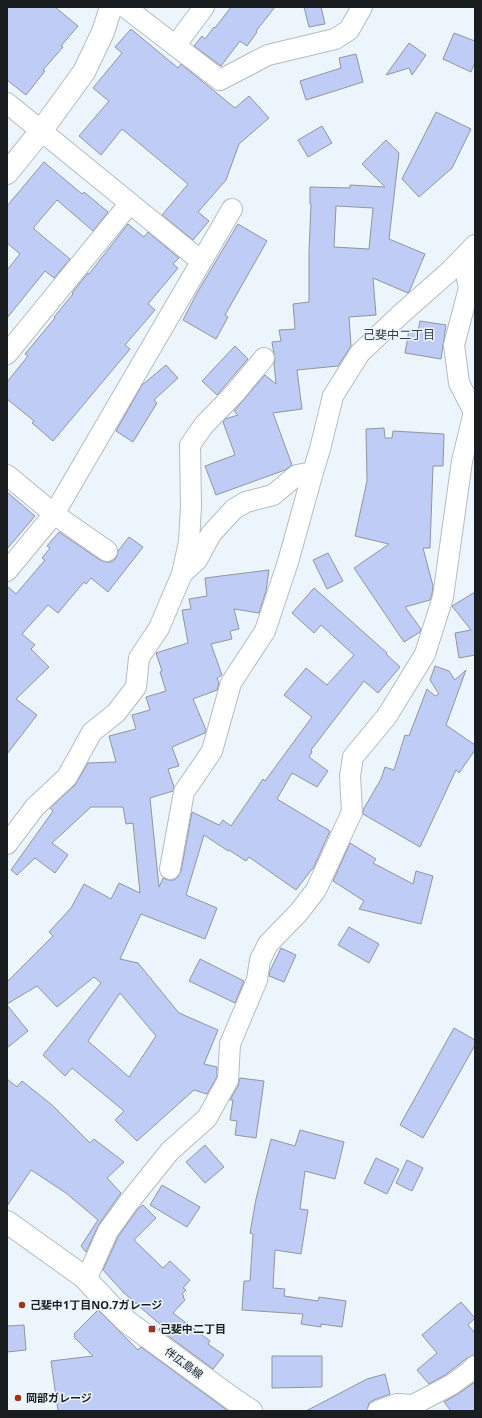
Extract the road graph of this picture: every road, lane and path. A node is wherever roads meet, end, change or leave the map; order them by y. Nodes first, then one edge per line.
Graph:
1 (111, 7) edge
2 (125, 7) edge
3 (204, 7) edge
4 (362, 7) edge
5 (175, 46) junction
6 (7, 103) edge
7 (41, 131) junction
8 (7, 173) edge
9 (130, 203) junction
10 (232, 209) dead end
11 (469, 252) edge
12 (201, 261) junction
13 (7, 354) edge
14 (264, 358) dead end
15 (474, 412) edge
16 (312, 472) junction
17 (7, 475) edge
18 (54, 514) junction
19 (107, 551) dead end
20 (7, 571) edge
21 (182, 574) junction
22 (7, 844) edge
23 (170, 869) dead end
24 (7, 1222) edge
25 (84, 1277) junction
26 (473, 1370) edge
27 (251, 1411) edge
28 (378, 1411) edge

1 - 7 main road
2 - 5 street
3 - 5 street
4 - 5 street
6 - 7 street
7 - 8 main road
7 - 9 street
9 - 12 street
9 - 13 street
10 - 12 street
11 - 15 street
11 - 16 street
12 - 18 street
14 - 21 street
15 - 25 street
16 - 21 street
16 - 23 street
17 - 18 street
18 - 19 street
18 - 20 street
21 - 22 street
24 - 25 main road, 伴広島線
25 - 27 main road, 伴広島線
26 - 28 street

